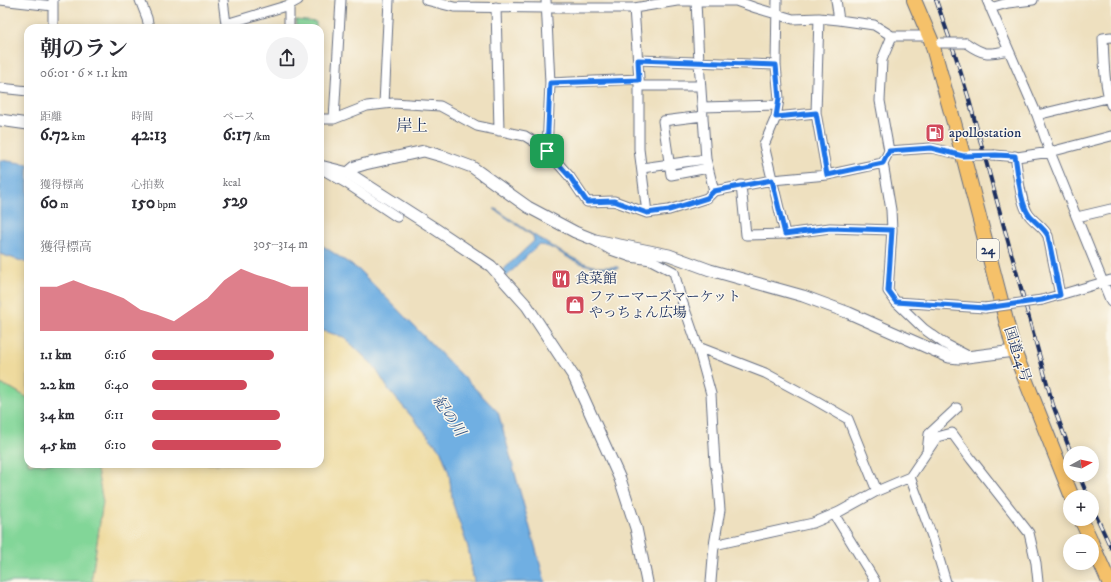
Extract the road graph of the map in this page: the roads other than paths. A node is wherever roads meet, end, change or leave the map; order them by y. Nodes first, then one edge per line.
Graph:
1 (0, 0) edge
2 (140, 0) edge
3 (223, 0) edge
4 (298, 0) edge
5 (341, 0) edge
6 (389, 0) edge
7 (426, 0) edge
8 (777, 0) edge
9 (836, 0) edge
10 (914, 0) edge
11 (1033, 0) edge
12 (677, 1) edge
13 (696, 2) junction
14 (1008, 2) edge
15 (53, 3) edge
16 (454, 3) edge
17 (546, 4) edge
18 (575, 4) edge
19 (988, 4) edge
20 (289, 5) junction
21 (496, 7) junction
22 (634, 8) junction
23 (777, 14) junction
24 (819, 18) junction
25 (839, 20) junction
26 (54, 24) edge
27 (148, 24) edge
28 (225, 24) edge
29 (231, 24) edge
30 (289, 24) edge
31 (892, 36) junction
32 (1111, 36) edge
33 (936, 42) junction
34 (1008, 50) junction
35 (638, 60) junction
36 (698, 62) junction
37 (776, 65) junction
38 (550, 83) junction
39 (639, 83) junction
40 (700, 86) junction
41 (0, 88) edge
42 (24, 91) edge
43 (1110, 100) edge
44 (384, 104) junction
45 (778, 105) junction
46 (702, 112) junction
47 (816, 113) junction
48 (1037, 115) junction
49 (776, 117) junction
50 (324, 119) edge
51 (334, 119) junction
52 (0, 120) edge
53 (24, 123) edge
54 (499, 131) junction
55 (1111, 136) edge
56 (547, 151) junction
57 (889, 151) junction
58 (1050, 152) junction
59 (967, 155) junction
60 (1015, 156) junction
61 (707, 163) junction
62 (883, 163) junction
63 (669, 164) junction
64 (324, 168) edge
65 (642, 168) junction
66 (324, 169) edge
67 (348, 173) junction
68 (827, 175) junction
69 (772, 180) junction
70 (741, 185) junction
71 (714, 191) junction
72 (1111, 209) edge
73 (647, 213) junction
74 (397, 217) dead end
75 (1077, 217) junction
76 (892, 230) junction
77 (785, 234) junction
78 (595, 240) junction
79 (1106, 281) edge
80 (1060, 295) junction
81 (896, 302) junction
82 (1111, 302) edge
83 (698, 347) junction
84 (1014, 351) junction
85 (968, 356) junction
86 (957, 408) dead end
87 (927, 453) junction
88 (910, 477) junction
89 (1069, 490) edge
90 (877, 491) junction
91 (834, 514) junction
92 (714, 545) junction
93 (1099, 560) edge
94 (1101, 565) junction
95 (646, 582) edge
96 (711, 582) edge
97 (873, 582) edge
98 (946, 582) edge
99 (1038, 582) edge
100 (1103, 582) edge
101 (1109, 582) edge

1 - 15 street
2 - 27 street
3 - 28 street
4 - 20 street
5 - 51 street
6 - 44 street
7 - 16 street
8 - 23 street
9 - 25 street
10 - 33 highway, 国道24号 / 24
11 - 14 street
12 - 13 street
12 - 22 street
13 - 23 street
13 - 36 street
14 - 19 street
15 - 26 street
16 - 21 street
17 - 18 street
17 - 21 street
17 - 38 street
18 - 22 street
19 - 34 street
20 - 29 street
20 - 30 street
21 - 54 street
22 - 35 street
23 - 24 street
23 - 37 street
24 - 25 street
24 - 47 street
25 - 31 street
31 - 33 street
31 - 57 street
32 - 43 street
33 - 34 street, bridge
33 - 59 highway, 国道24号 / 24
34 - 48 street
35 - 36 street
35 - 39 street
36 - 37 street
36 - 40 street
37 - 45 street
38 - 39 street
38 - 56 street
39 - 40 street
39 - 65 street
40 - 46 street
41 - 42 street
43 - 48 street
44 - 51 street
44 - 54 street
45 - 46 street
45 - 49 street
46 - 61 street
46 - 63 street
47 - 49 street
47 - 68 street
48 - 58 street
49 - 69 street
50 - 51 street
52 - 53 street
54 - 56 street
55 - 58 street
56 - 73 street
57 - 59 street
57 - 62 street
58 - 60 street
58 - 75 street
59 - 60 street, bridge
59 - 84 highway, 国道24号 / 24
60 - 80 street
61 - 63 street
61 - 71 street
62 - 68 street
62 - 76 street
63 - 65 street
64 - 67 street
65 - 73 street
66 - 74 street
67 - 78 street
67 - 95 street
68 - 69 street
69 - 70 street
69 - 77 street
70 - 71 street
70 - 77 street
71 - 73 street
72 - 75 street
75 - 79 street
76 - 77 street
76 - 81 street
78 - 83 street
78 - 85 street
79 - 80 street
79 - 82 street
80 - 81 street, bridge
81 - 85 street
83 - 90 street
83 - 92 street
84 - 85 street
84 - 89 highway, 国道24号 / 24
86 - 87 street
87 - 88 street
87 - 99 street
88 - 90 street
88 - 98 street
90 - 91 street
91 - 92 street
91 - 97 street
92 - 96 street
93 - 94 highway
94 - 100 street
94 - 101 highway

